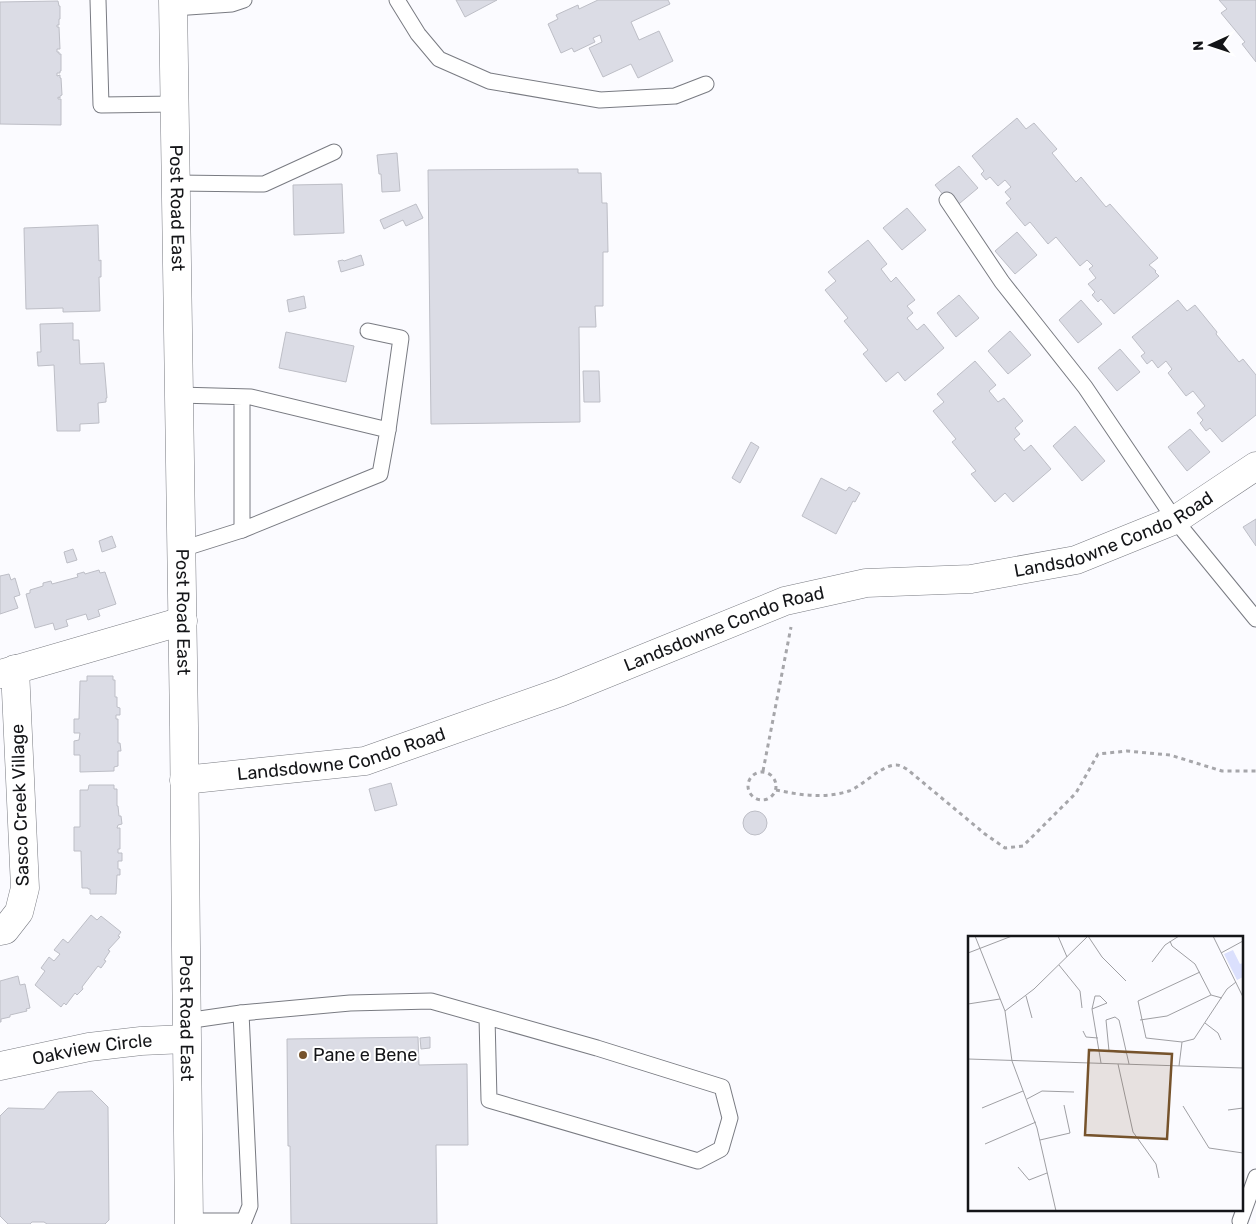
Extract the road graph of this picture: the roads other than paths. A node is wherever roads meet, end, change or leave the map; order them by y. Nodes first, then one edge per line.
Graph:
1 (98, 0) edge
2 (244, 0) edge
3 (397, 0) edge
4 (174, 4) edge
5 (706, 84) dead end
6 (176, 104) junction
7 (334, 152) dead end
8 (177, 183) junction
9 (947, 200) dead end
10 (368, 331) dead end
11 (180, 395) junction
12 (242, 397) junction
13 (388, 430) junction
14 (1256, 466) edge
15 (1175, 520) junction
16 (242, 530) junction
17 (182, 549) junction
18 (1256, 620) edge
19 (183, 622) junction
20 (8, 672) edge
21 (184, 780) junction
22 (0, 930) edge
23 (241, 1013) junction
24 (488, 1017) junction
25 (186, 1030) junction
26 (0, 1066) edge
27 (1256, 1177) edge
28 (1244, 1210) edge
29 (1243, 1212) edge
30 (1240, 1221) dead end
31 (189, 1223) edge

1 - 6 lane
2 - 4 lane
3 - 5 lane
4 - 6 street, Post Road East
6 - 8 street, Post Road East
7 - 8 lane
8 - 11 street, Post Road East
9 - 15 lane
10 - 13 lane
11 - 12 lane
11 - 17 street, Post Road East
12 - 13 lane
12 - 16 lane
13 - 16 lane
14 - 15 street, Landsdowne Condo Road
15 - 18 lane
15 - 21 street, Landsdowne Condo Road
16 - 17 lane
17 - 19 street, Post Road East
19 - 20 street, Sasco Creek Village
19 - 21 street, Post Road East
20 - 22 street, Sasco Creek Village
21 - 25 street, Post Road East
23 - 24 lane
23 - 25 lane
23 - 31 lane
24 - 24 lane
25 - 26 street, Oakview Circle
25 - 31 street, Post Road East
27 - 28 lane
29 - 30 lane

